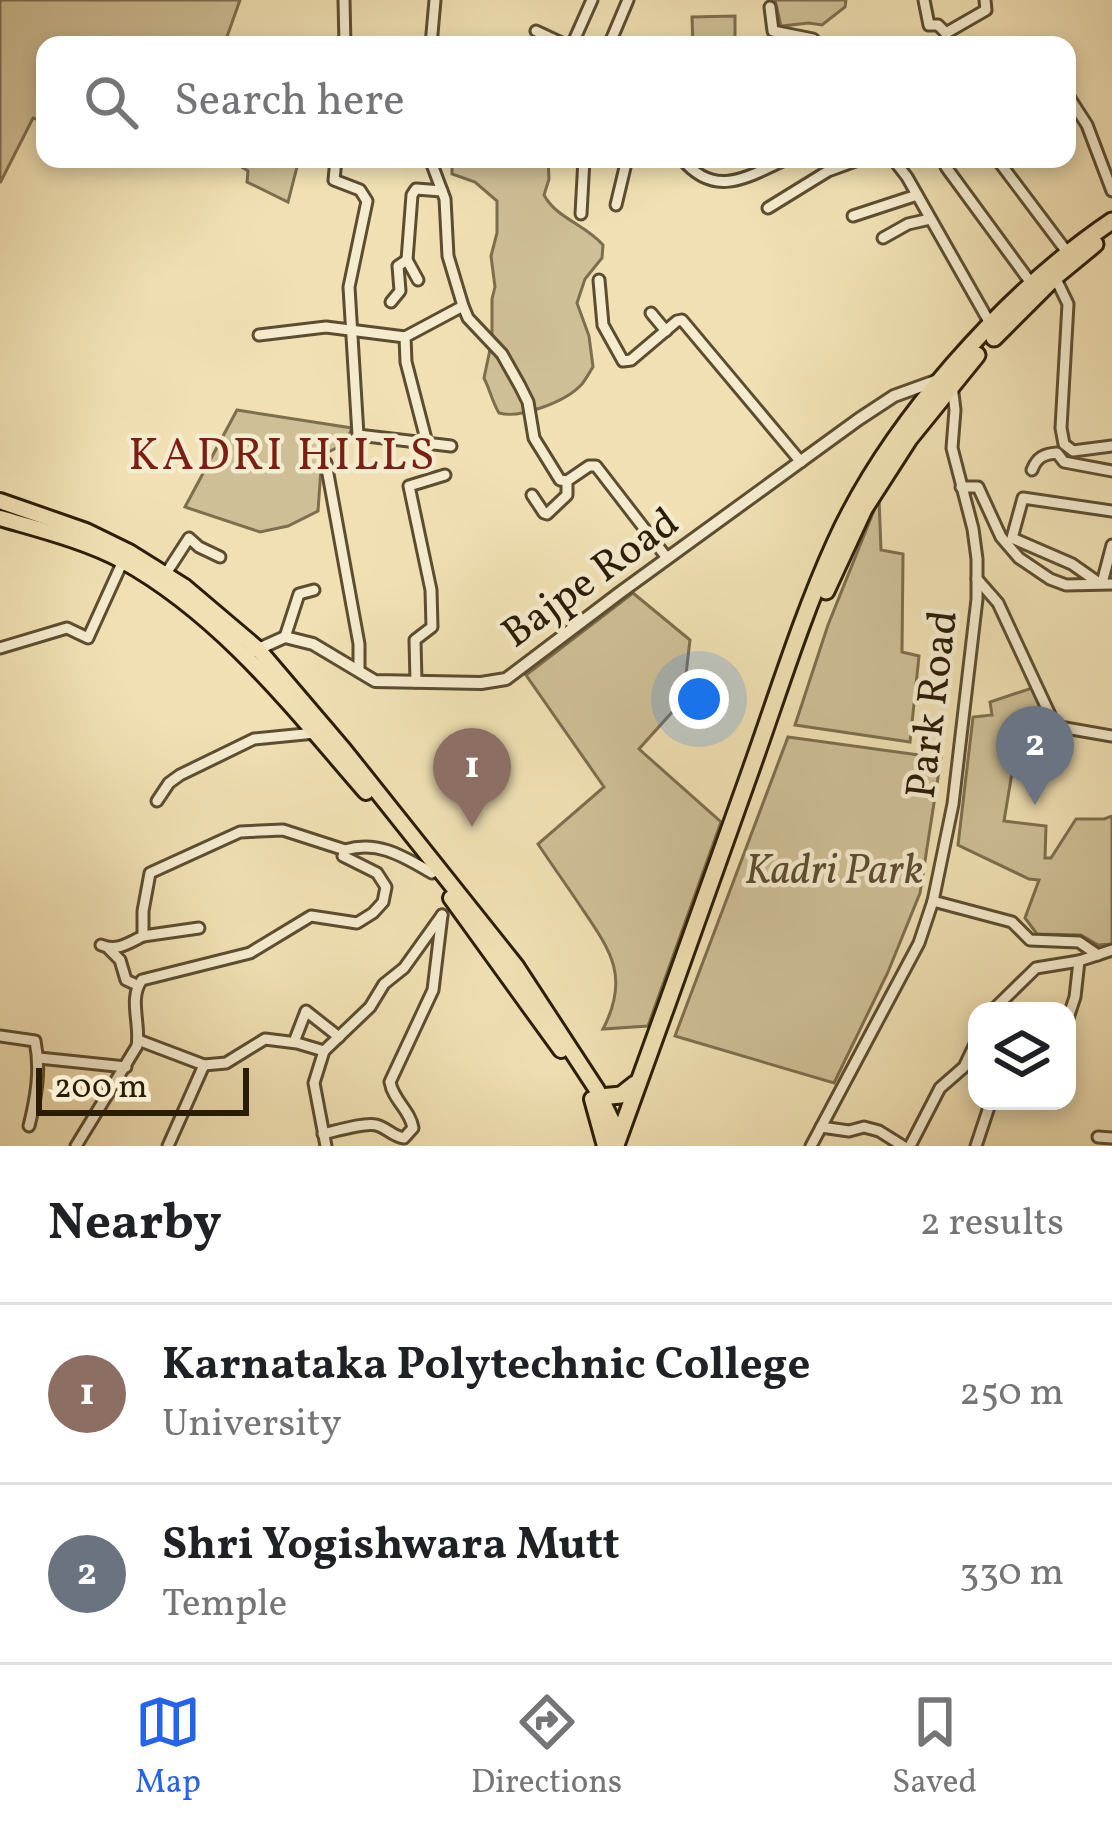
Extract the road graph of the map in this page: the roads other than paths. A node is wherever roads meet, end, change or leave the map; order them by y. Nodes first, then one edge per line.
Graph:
1 (344, 0) edge
2 (435, 0) edge
3 (592, 0) edge
4 (628, 0) edge
5 (924, 0) edge
6 (985, 0) edge
7 (770, 7) dead end
8 (536, 31) dead end
9 (345, 36) edge
10 (432, 36) edge
11 (548, 36) edge
12 (574, 36) edge
13 (613, 36) edge
14 (798, 36) edge
15 (943, 36) edge
16 (954, 36) edge
17 (1076, 108) edge
18 (335, 168) edge
19 (433, 168) edge
20 (584, 168) edge
21 (625, 168) edge
22 (690, 168) edge
23 (760, 168) edge
24 (836, 168) edge
25 (899, 168) edge
26 (947, 168) edge
27 (1004, 168) edge
28 (442, 191) junction
29 (1112, 191) edge
30 (917, 195) junction
31 (616, 205) dead end
32 (768, 208) dead end
33 (581, 214) dead end
34 (854, 217) dead end
35 (930, 219) junction
36 (1112, 220) edge
37 (1112, 232) edge
38 (883, 238) dead end
39 (1067, 252) junction
40 (407, 260) junction
41 (1055, 277) junction
42 (418, 280) dead end
43 (599, 280) dead end
44 (1031, 283) junction
45 (391, 302) dead end
46 (463, 306) junction
47 (651, 313) dead end
48 (992, 326) junction
49 (350, 329) junction
50 (665, 331) junction
51 (259, 334) dead end
52 (405, 337) junction
53 (947, 382) junction
54 (427, 443) junction
55 (451, 446) dead end
56 (1112, 446) edge
57 (801, 462) junction
58 (326, 463) dead end
59 (1032, 470) dead end
60 (1112, 471) edge
61 (445, 475) dead end
62 (567, 481) junction
63 (961, 487) junction
64 (532, 495) dead end
65 (0, 501) edge
66 (1112, 511) edge
67 (0, 518) edge
68 (1112, 545) edge
69 (220, 557) dead end
70 (667, 559) junction
71 (123, 561) junction
72 (165, 575) junction
73 (977, 579) junction
74 (1104, 584) edge
75 (314, 590) dead end
76 (285, 637) junction
77 (0, 648) edge
78 (251, 652) junction
79 (359, 671) junction
80 (416, 682) junction
81 (1054, 726) junction
82 (315, 733) junction
83 (1112, 736) edge
84 (1064, 745) dead end
85 (157, 801) dead end
86 (345, 850) junction
87 (438, 877) junction
88 (933, 901) junction
89 (455, 904) junction
90 (442, 915) junction
91 (199, 928) dead end
92 (143, 936) junction
93 (1112, 950) edge
94 (1098, 955) junction
95 (1079, 961) junction
96 (136, 985) junction
97 (1001, 1002) edge
98 (1073, 1002) edge
99 (0, 1036) edge
100 (339, 1037) junction
101 (138, 1040) junction
102 (294, 1042) junction
103 (324, 1051) junction
104 (39, 1058) junction
105 (968, 1059) edge
106 (204, 1065) junction
107 (126, 1067) junction
108 (642, 1073) junction
109 (593, 1089) junction
110 (988, 1110) edge
111 (29, 1126) dead end
112 (821, 1127) junction
113 (323, 1133) junction
114 (1098, 1137) dead end
115 (1112, 1138) edge
116 (76, 1146) edge
117 (168, 1146) edge
118 (326, 1146) edge
119 (616, 1146) edge
120 (811, 1146) edge
121 (904, 1146) edge
122 (976, 1146) edge

1 - 9 street
2 - 10 street
3 - 12 street
4 - 13 street
5 - 15 street
6 - 16 street
7 - 14 street
8 - 11 street
17 - 29 street
18 - 49 street
19 - 28 street
20 - 33 street
21 - 31 street
22 - 23 street
24 - 32 street
25 - 30 street
26 - 44 street
27 - 39 street
28 - 40 street
28 - 46 street
30 - 34 street
30 - 35 street
35 - 38 street
35 - 48 street
36 - 39 highway
37 - 41 highway
39 - 44 highway
40 - 42 street
40 - 45 street
41 - 53 highway
41 - 56 street
43 - 50 street
44 - 48 highway
46 - 52 street
46 - 62 street
47 - 50 street
48 - 53 highway
49 - 51 street
49 - 52 street
49 - 54 street
50 - 57 street
52 - 54 street
53 - 57 street, Bajpe Road
53 - 63 street, Park Road
53 - 108 highway
53 - 119 highway
54 - 55 street
57 - 70 street, Bajpe Road
58 - 79 street
59 - 60 street
61 - 80 street
62 - 64 street
62 - 70 street
63 - 73 street, Park Road
63 - 74 street
65 - 72 main road
66 - 74 street
67 - 71 main road
68 - 74 street
69 - 72 street
70 - 80 street, Bajpe Road
71 - 77 street
71 - 78 main road
72 - 78 main road
73 - 81 street
73 - 88 street, Park Road
75 - 76 street
76 - 78 street
76 - 79 street, Bajpe Road
78 - 82 main road
78 - 87 main road
79 - 80 street, Bajpe Road
81 - 83 street
81 - 84 street
82 - 85 street
82 - 87 main road
86 - 87 street
86 - 92 street
86 - 96 street
87 - 89 main road
87 - 109 main road
88 - 94 street
88 - 112 street, Park Road
89 - 90 street
89 - 109 main road
90 - 100 street
90 - 113 street
91 - 92 street
92 - 96 street
93 - 94 street
94 - 95 street
95 - 97 street
95 - 98 street
96 - 101 street
99 - 104 street
100 - 102 street
100 - 103 street
101 - 106 street
101 - 107 street
102 - 103 street
102 - 106 street
103 - 113 street
104 - 107 street
104 - 111 street
105 - 121 street
106 - 117 street
107 - 116 street
108 - 109 highway
108 - 119 highway
109 - 119 main road
110 - 122 street
112 - 120 street, Park Road
112 - 121 street
113 - 118 street
114 - 115 street

